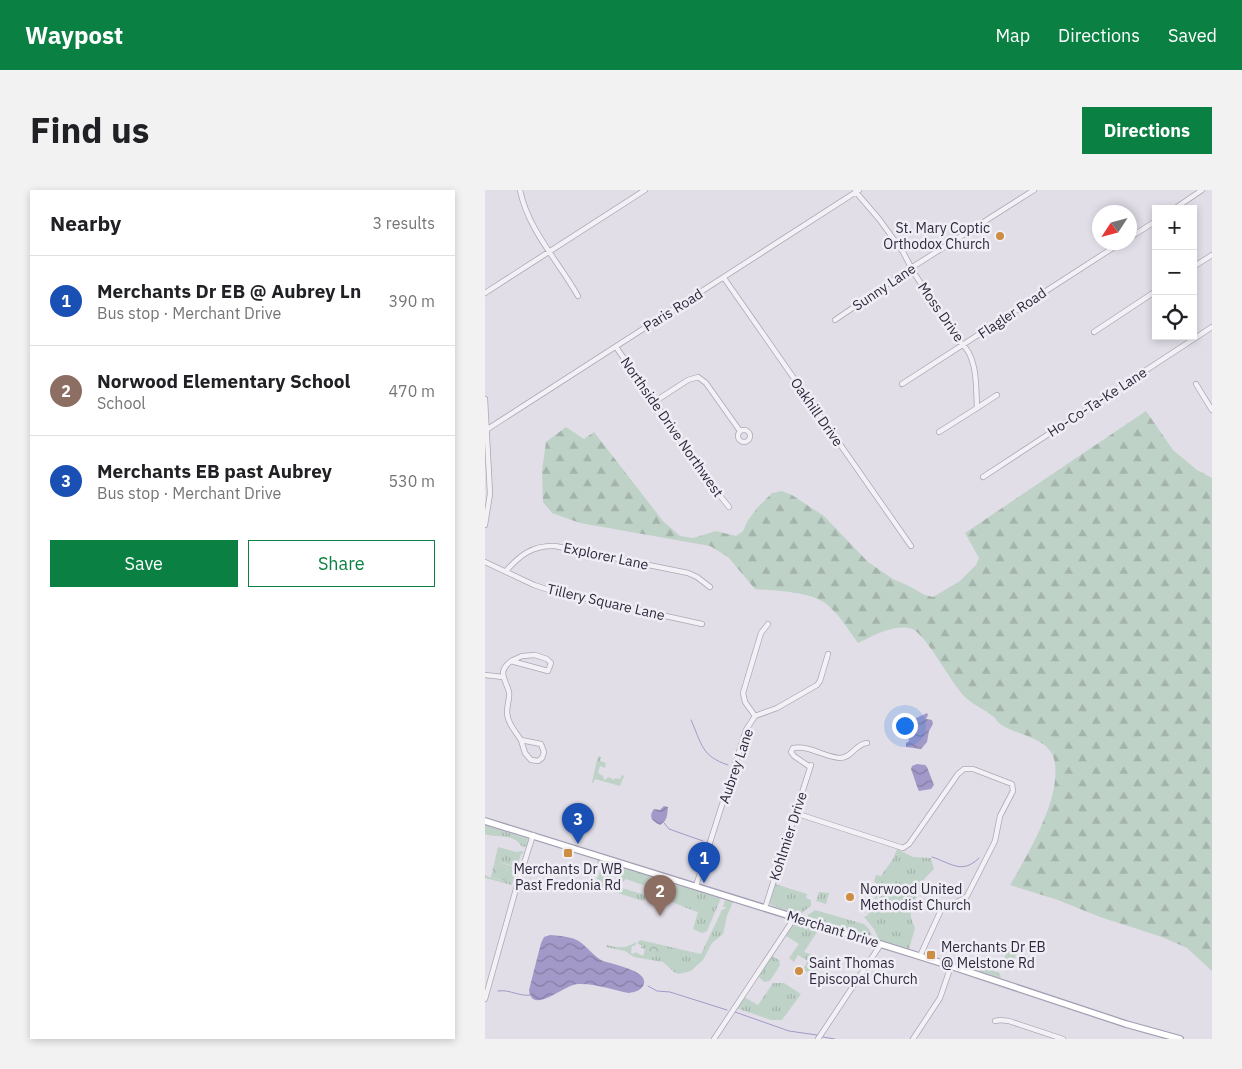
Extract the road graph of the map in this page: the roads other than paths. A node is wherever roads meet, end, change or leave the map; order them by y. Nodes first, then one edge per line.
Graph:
1 (520, 190) edge
2 (645, 190) edge
3 (1034, 190) edge
4 (1202, 190) edge
5 (856, 191) edge
6 (1180, 205) edge
7 (1152, 224) edge
8 (1137, 233) edge
9 (1109, 250) edge
10 (549, 252) junction
11 (1212, 254) edge
12 (1197, 264) edge
13 (911, 268) junction
14 (724, 278) junction
15 (485, 293) edge
16 (1152, 294) edge
17 (578, 296) dead end
18 (835, 320) dead end
19 (1212, 327) edge
20 (1094, 332) dead end
21 (964, 345) junction
22 (615, 347) junction
23 (902, 384) dead end
24 (1196, 384) dead end
25 (997, 395) dead end
26 (485, 398) edge
27 (654, 402) junction
28 (977, 408) junction
29 (1212, 410) edge
30 (485, 411) edge
31 (486, 430) junction
32 (741, 431) dead end
33 (939, 432) dead end
34 (983, 477) dead end
35 (729, 507) dead end
36 (485, 525) edge
37 (911, 546) dead end
38 (485, 562) edge
39 (506, 571) junction
40 (710, 587) dead end
41 (702, 624) dead end
42 (768, 624) dead end
43 (828, 654) dead end
44 (511, 661) junction
45 (485, 675) edge
46 (503, 677) junction
47 (755, 716) junction
48 (521, 740) junction
49 (867, 743) dead end
50 (795, 813) junction
51 (485, 821) edge
52 (533, 835) junction
53 (696, 886) junction
54 (765, 908) junction
55 (795, 917) junction
56 (881, 944) junction
57 (919, 956) junction
58 (951, 966) junction
59 (485, 999) edge
60 (995, 1021) dead end
61 (1052, 1037) edge
62 (714, 1039) edge
63 (818, 1039) edge
64 (913, 1039) edge
65 (1063, 1039) edge
66 (1180, 1039) edge

1 - 10 street
2 - 10 street
3 - 13 street, Sunny Lane
4 - 6 street
5 - 13 street, Moss Drive
5 - 14 street, Paris Road
7 - 8 street
9 - 21 street, Flagler Road
10 - 15 street
10 - 17 street
11 - 12 street
13 - 18 street, Sunny Lane
13 - 21 street, Moss Drive
14 - 22 street, Paris Road
14 - 37 street, Oakhill Drive
16 - 20 street
19 - 34 street, Ho-Co-Ta-Ke Lane
21 - 23 street, Flagler Road
21 - 28 street, Moss Drive
22 - 27 street, Northside Drive Northwest
22 - 31 street, Paris Road
24 - 29 street
25 - 28 street
26 - 30 street
27 - 32 street
27 - 35 street, Northside Drive Northwest
28 - 33 street
30 - 31 street
31 - 36 street
38 - 39 street, Tillery Square Lane
39 - 40 street, Explorer Lane
39 - 41 street, Tillery Square Lane
42 - 47 street
43 - 47 street, Aubrey Lane
44 - 44 street
44 - 46 street
45 - 46 street
46 - 48 street
47 - 53 street, Aubrey Lane
48 - 48 street
49 - 50 street, Kohlmier Drive
50 - 54 street, Kohlmier Drive
50 - 57 street
51 - 52 main road, Merchant Drive
52 - 53 main road, Merchant Drive
52 - 59 street
53 - 54 main road, Merchant Drive
54 - 55 main road, Merchant Drive
55 - 56 main road, Merchant Drive
55 - 62 street
56 - 57 main road, Merchant Drive
56 - 63 street
57 - 58 main road, Merchant Drive
58 - 64 street
58 - 66 main road, Merchant Drive
60 - 61 street
61 - 65 street

